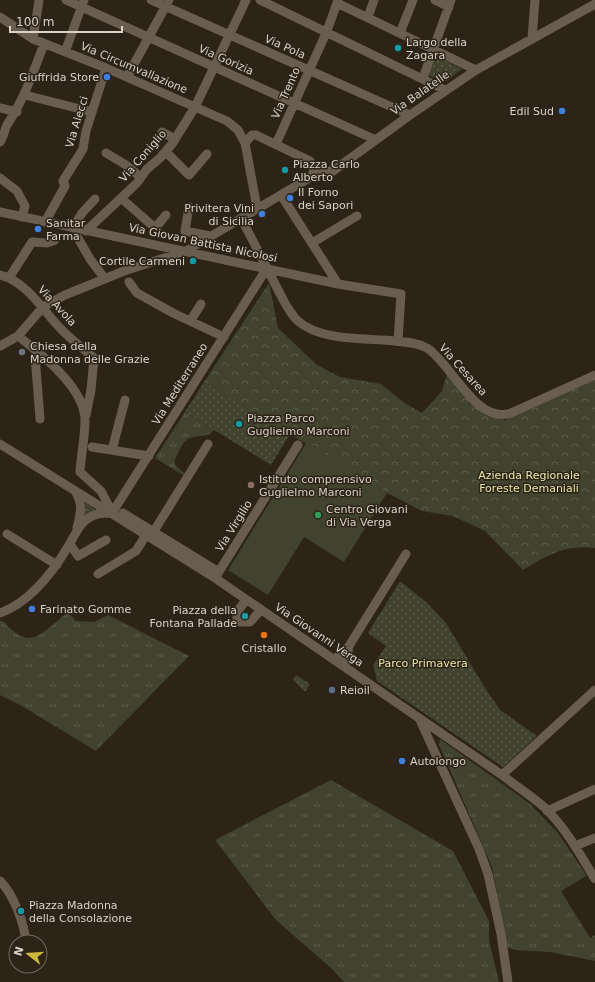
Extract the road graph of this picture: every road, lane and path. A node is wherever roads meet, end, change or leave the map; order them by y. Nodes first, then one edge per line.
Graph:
1 (38, 0) edge
2 (66, 0) edge
3 (151, 0) edge
4 (246, 0) edge
5 (260, 0) edge
6 (374, 0) edge
7 (413, 0) edge
8 (435, 0) edge
9 (535, 0) edge
10 (338, 1) edge
11 (83, 3) edge
12 (167, 3) edge
13 (450, 3) edge
14 (595, 4) edge
15 (368, 15) junction
16 (0, 17) edge
17 (326, 31) junction
18 (401, 31) junction
19 (229, 35) junction
20 (148, 38) junction
21 (532, 38) junction
22 (33, 39) junction
23 (44, 44) junction
24 (434, 47) junction
25 (65, 52) junction
26 (214, 67) junction
27 (106, 68) junction
28 (309, 70) junction
29 (476, 70) junction
30 (127, 77) junction
31 (422, 78) junction
32 (445, 90) junction
33 (25, 95) junction
34 (294, 104) junction
35 (195, 107) junction
36 (0, 108) edge
37 (17, 112) junction
38 (92, 112) junction
39 (410, 115) junction
40 (162, 132) dead end
41 (175, 139) junction
42 (376, 140) junction
43 (0, 142) edge
44 (276, 142) junction
45 (244, 143) junction
46 (166, 152) junction
47 (106, 153) dead end
48 (207, 154) dead end
49 (310, 161) junction
50 (326, 171) junction
51 (140, 177) junction
52 (311, 177) junction
53 (0, 178) edge
54 (282, 197) junction
55 (121, 198) junction
56 (95, 199) dead end
57 (189, 207) dead end
58 (254, 211) junction
59 (0, 212) edge
60 (166, 215) dead end
61 (357, 216) dead end
62 (22, 217) junction
63 (241, 218) junction
64 (45, 222) junction
65 (73, 228) junction
66 (86, 230) junction
67 (210, 236) junction
68 (78, 238) dead end
69 (55, 240) dead end
70 (312, 243) junction
71 (186, 251) junction
72 (267, 268) junction
73 (0, 274) edge
74 (9, 278) junction
75 (105, 279) junction
76 (130, 282) dead end
77 (338, 284) junction
78 (202, 304) dead end
79 (43, 307) junction
80 (191, 320) junction
81 (18, 336) junction
82 (224, 337) junction
83 (398, 341) junction
84 (0, 346) edge
85 (36, 350) junction
86 (595, 375) edge
87 (125, 400) dead end
88 (40, 419) dead end
89 (85, 419) junction
90 (0, 444) edge
91 (208, 444) dead end
92 (298, 445) dead end
93 (92, 447) dead end
94 (112, 450) junction
95 (148, 456) junction
96 (75, 490) junction
97 (114, 511) junction
98 (150, 533) junction
99 (7, 534) dead end
100 (75, 535) junction
101 (106, 540) dead end
102 (70, 544) junction
103 (406, 554) dead end
104 (57, 565) junction
105 (98, 574) dead end
106 (217, 575) junction
107 (246, 600) junction
108 (262, 610) junction
109 (0, 613) edge
110 (349, 646) junction
111 (334, 660) junction
112 (345, 667) junction
113 (595, 690) edge
114 (420, 719) junction
115 (502, 775) junction
116 (595, 789) edge
117 (547, 811) junction
118 (595, 838) edge
119 (575, 846) junction
120 (595, 879) edge
121 (0, 881) edge
122 (24, 934) edge
123 (508, 982) edge

1 - 22 street
2 - 11 street, Via Gorizia
3 - 12 street, Via Pola
4 - 19 street, Via Coniglio
5 - 17 street
6 - 15 street
7 - 18 street
8 - 13 street
9 - 21 street
10 - 15 street
10 - 17 street, Via Trento
11 - 20 street, Via Gorizia
11 - 25 street
12 - 19 street, Via Pola
12 - 20 street
13 - 24 street
14 - 21 street, Via Balatelle
15 - 18 street
16 - 22 street, Via Circumvallazione
17 - 28 street, Via Trento
17 - 31 street
18 - 24 street
19 - 26 street, Via Coniglio
19 - 28 street, Via Pola
20 - 26 street, Via Gorizia
20 - 30 street
21 - 29 street, Via Balatelle
22 - 23 street, Via Circumvallazione
23 - 25 street, Via Circumvallazione
23 - 33 street
24 - 29 street
24 - 31 street
25 - 27 street, Via Circumvallazione
26 - 34 street, Via Gorizia
26 - 35 street, Via Coniglio
27 - 30 street, Via Circumvallazione
27 - 38 street, Via Alecci
28 - 34 street, Via Trento
28 - 39 street, Via Pola
29 - 32 street, Via Balatelle
30 - 35 street, Via Circumvallazione
31 - 32 street
32 - 39 street, Via Balatelle
33 - 37 street
33 - 38 street
34 - 42 street, Via Gorizia
34 - 44 street, Via Trento
35 - 41 street, Via Coniglio
35 - 45 street, Via Circumvallazione
36 - 37 street
37 - 43 street
38 - 64 street, Via Alecci
39 - 42 street, Via Balatelle
40 - 41 street
41 - 46 street, Via Coniglio
42 - 50 street, Via Balatelle
44 - 45 street
44 - 49 street
45 - 58 street
46 - 48 street
46 - 51 street, Via Coniglio
47 - 51 street
49 - 50 street
49 - 52 street
50 - 52 street, Via Balatelle
51 - 55 street, Via Coniglio
52 - 54 street, Via Balatelle
53 - 62 street
54 - 58 street, Via Balatelle
54 - 70 street
55 - 60 street
55 - 66 street, Via Coniglio
56 - 65 street
57 - 67 street
58 - 63 street
59 - 62 street, Via Giovan Battista Nicolosi
61 - 70 street
62 - 64 street, Via Giovan Battista Nicolosi
63 - 67 street
63 - 72 street, Via Cesarea
64 - 65 street, Via Giovan Battista Nicolosi
65 - 66 street, Via Giovan Battista Nicolosi
66 - 71 street, Via Giovan Battista Nicolosi
67 - 71 street
68 - 75 street
69 - 74 street
70 - 77 street
71 - 72 street, Via Giovan Battista Nicolosi
71 - 75 street
72 - 77 street, Via Giovan Battista Nicolosi
72 - 82 street, Via Mediterraneo
72 - 83 street, Via Cesarea
73 - 74 street, Via Avola
74 - 79 street, Via Avola
75 - 79 street
76 - 80 street
77 - 83 street, Via Giovan Battista Nicolosi
78 - 80 street
79 - 81 street
79 - 89 street, Via Avola
80 - 82 street
81 - 84 street
81 - 85 street
82 - 95 street, Via Mediterraneo
83 - 86 street, Via Cesarea
85 - 88 street
85 - 89 street
87 - 94 street
89 - 97 street
90 - 96 street, Via Giovanni Verga
91 - 98 street
92 - 106 street, Via Virgilio
93 - 94 street
94 - 95 street
95 - 97 street, Via Mediterraneo
96 - 97 street, Via Giovanni Verga
96 - 100 street
97 - 98 street, Via Giovanni Verga
97 - 100 street
98 - 105 street
98 - 106 street, Via Giovanni Verga
99 - 104 street
100 - 102 street
101 - 102 street
102 - 104 street
103 - 110 street
104 - 109 street
106 - 107 street, Via Giovanni Verga
107 - 108 street, Via Giovanni Verga
107 - 108 street
108 - 111 street, Via Giovanni Verga
110 - 111 street
110 - 112 street
111 - 112 street, Via Giovanni Verga
112 - 114 street, Via Giovanni Verga
113 - 115 street
114 - 115 street, Via Giovanni Verga
114 - 123 street
115 - 117 street, Via Giovanni Verga
116 - 117 street
117 - 119 street, Via Giovanni Verga
118 - 119 street
119 - 120 street, Via Giovanni Verga
121 - 122 street

